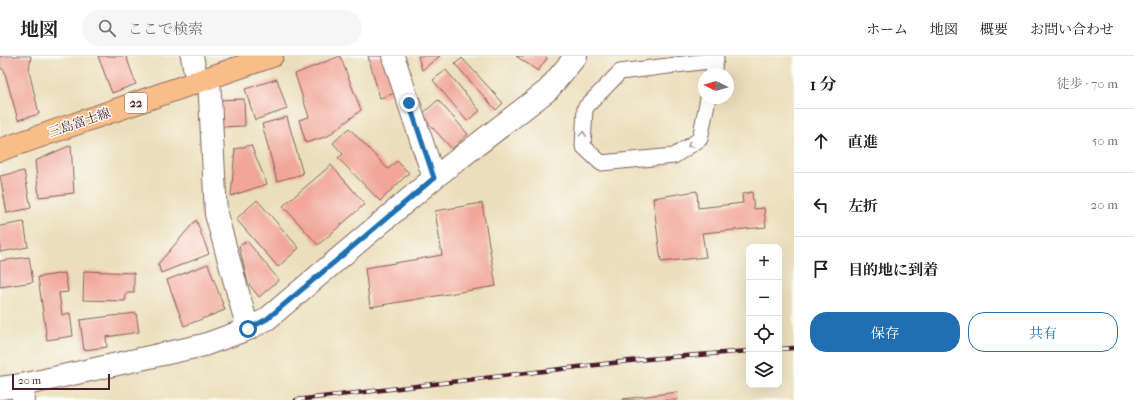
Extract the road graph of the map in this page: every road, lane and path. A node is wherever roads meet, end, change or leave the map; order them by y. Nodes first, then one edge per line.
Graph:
1 (192, 56) edge
2 (272, 56) edge
3 (393, 56) edge
4 (576, 56) edge
5 (715, 63) edge
6 (203, 80) junction
7 (707, 104) edge
8 (0, 150) edge
9 (434, 178) junction
10 (248, 329) junction
11 (0, 388) edge
12 (22, 393) edge

1 - 6 street
2 - 6 main road, 三島富士線 / 22
3 - 9 street
4 - 9 street
7 -> 5 lane
6 - 8 main road, 三島富士線 / 22
6 - 10 street
9 - 10 street
10 - 12 street
11 - 12 street

